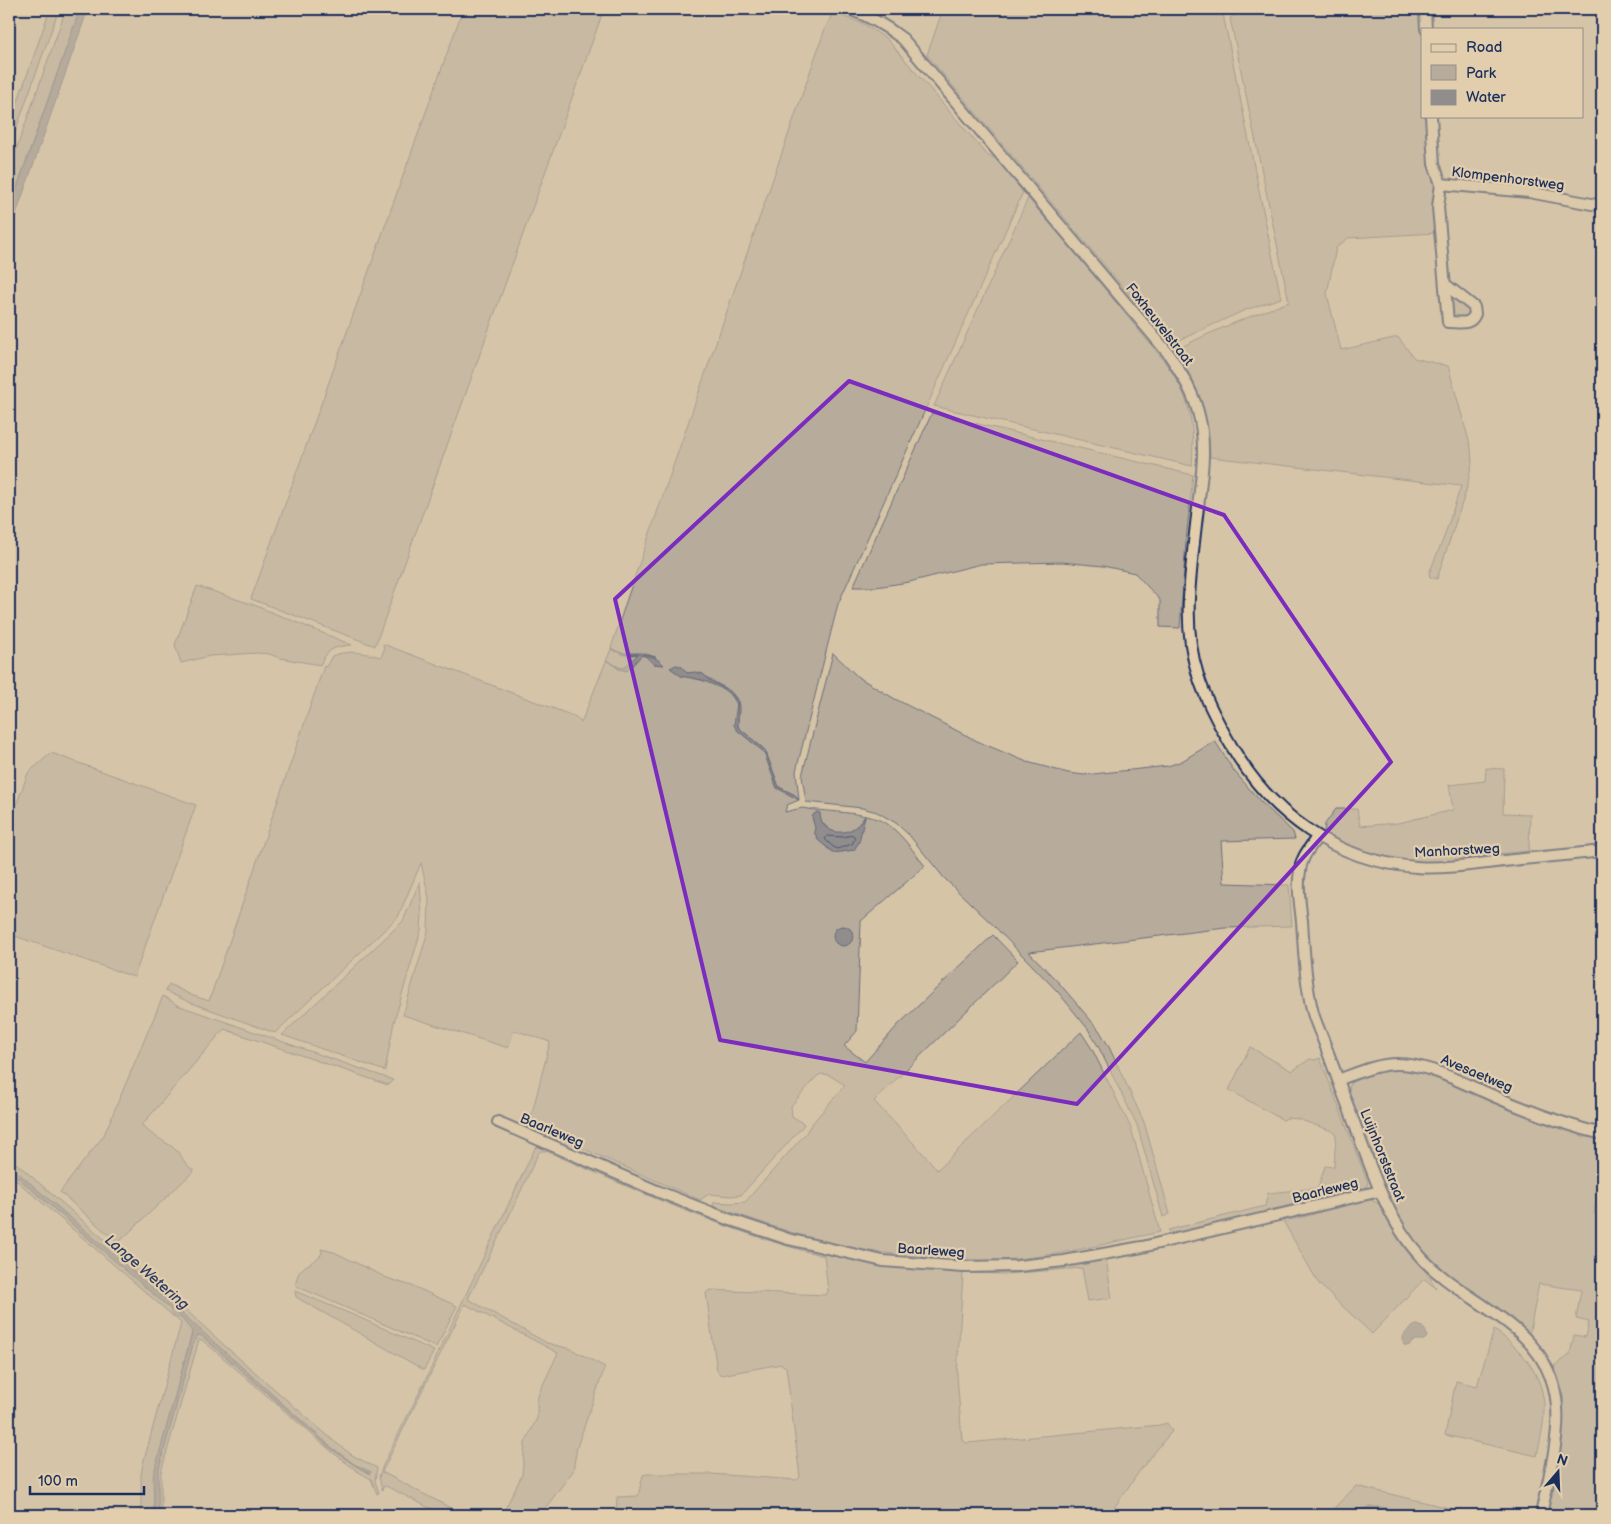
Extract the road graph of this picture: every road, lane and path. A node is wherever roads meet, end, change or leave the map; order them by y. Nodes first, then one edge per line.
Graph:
1 (849, 9) edge
2 (1425, 9) edge
3 (1426, 28) edge
4 (1431, 118) edge
5 (1441, 184) junction
6 (1602, 206) edge
7 (1446, 285) dead end
8 (1317, 837) junction
9 (1602, 851) edge
10 (1338, 1080) junction
11 (498, 1122) dead end
12 (1602, 1134) edge
13 (1380, 1191) junction
14 (1540, 1515) edge

1 - 8 street, Foxheuvelstraat
2 - 3 street
4 - 5 street, Klompenhorstweg
5 - 6 street, Klompenhorstweg
5 - 7 street, Klompenhorstweg
8 - 9 street, Manhorstweg
8 - 10 street, Luijnhorststraat
10 - 12 street, Avesaetweg
10 - 13 street, Luijnhorststraat
11 - 13 street, Baarleweg
13 - 14 street, Luijnhorststraat

